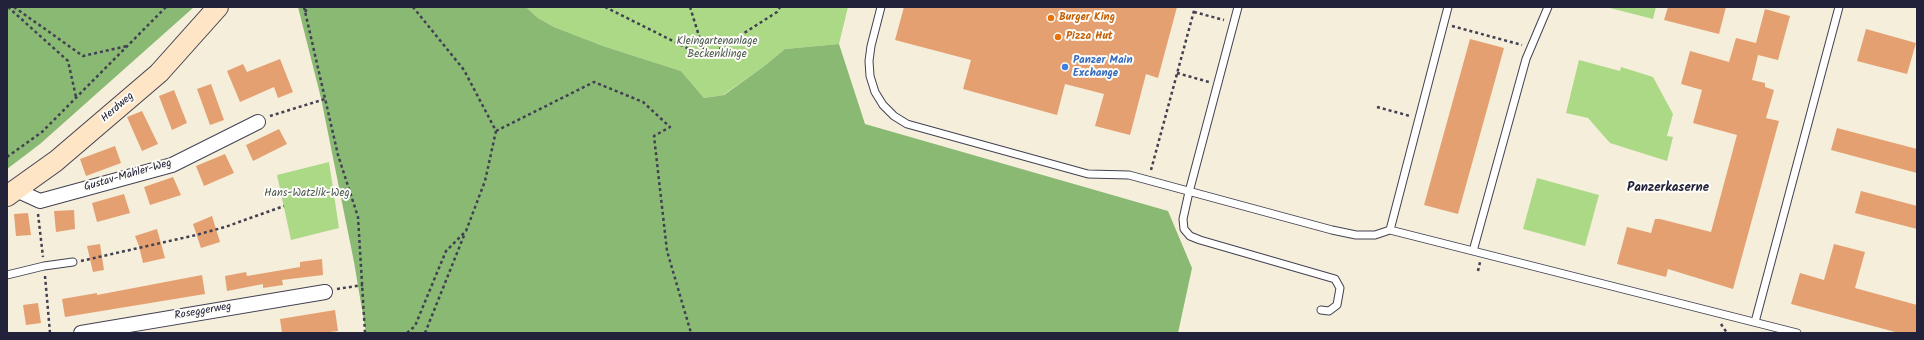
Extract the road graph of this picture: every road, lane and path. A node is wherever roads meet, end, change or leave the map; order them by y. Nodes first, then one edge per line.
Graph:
1 (8, 7) edge
2 (14, 7) edge
3 (166, 7) edge
4 (218, 7) edge
5 (304, 7) edge
6 (308, 7) edge
7 (413, 7) edge
8 (605, 7) edge
9 (690, 7) edge
10 (780, 7) edge
11 (881, 7) edge
12 (1195, 7) edge
13 (1238, 7) edge
14 (1448, 7) edge
15 (1548, 7) edge
16 (1839, 7) edge
17 (1194, 12) junction
18 (305, 13) junction
19 (1234, 23) junction
20 (1444, 24) junction
21 (127, 46) junction
22 (1531, 47) junction
23 (704, 52) junction
24 (1177, 73) junction
25 (1218, 84) junction
26 (76, 97) junction
27 (325, 100) junction
28 (1377, 107) dead end
29 (1419, 119) junction
30 (258, 122) joint
31 (496, 131) junction
32 (7, 157) edge
33 (1148, 180) junction
34 (1189, 192) junction
35 (12, 193) edge
36 (284, 206) dead end
37 (38, 211) dead end
38 (1390, 230) junction
39 (466, 231) junction
40 (42, 248) dead end
41 (1473, 250) junction
42 (73, 262) joint
43 (44, 266) junction
44 (7, 275) edge
45 (363, 284) junction
46 (325, 292) joint
47 (1321, 310) dead end
48 (1755, 322) junction
49 (50, 333) edge
50 (81, 333) edge
51 (365, 333) edge
52 (407, 333) edge
53 (425, 333) edge
54 (691, 333) edge
55 (1796, 333) edge

1 - 26 path
2 - 21 path
3 - 21 path
4 - 35 street, Herdweg
5 - 18 path
6 - 18 path
7 - 31 path
8 - 23 path
9 - 23 path
10 - 23 path
11 - 33 lane
12 - 17 path
13 - 19 lane
14 - 20 lane
15 - 22 lane
16 - 48 lane
17 - 19 path
17 - 24 path
18 - 27 path
19 - 25 lane
20 - 22 path
20 - 29 lane
21 - 26 path
22 - 41 lane
24 - 25 path
24 - 33 path
25 - 34 lane
26 - 32 path
27 - 30 path
27 - 45 path
28 - 29 path
29 - 38 lane
30 - 35 street, Gustav-Mahler-Weg
31 - 39 path
31 - 54 path
33 - 34 lane
34 - 38 lane
34 - 47 lane
36 - 42 path
37 - 40 path
38 - 41 lane
39 - 52 path
39 - 53 path
41 - 48 lane
42 - 43 lane
43 - 44 lane
43 - 49 path
45 - 46 path
45 - 51 path
46 - 50 street, Roseggerweg
48 - 55 lane

